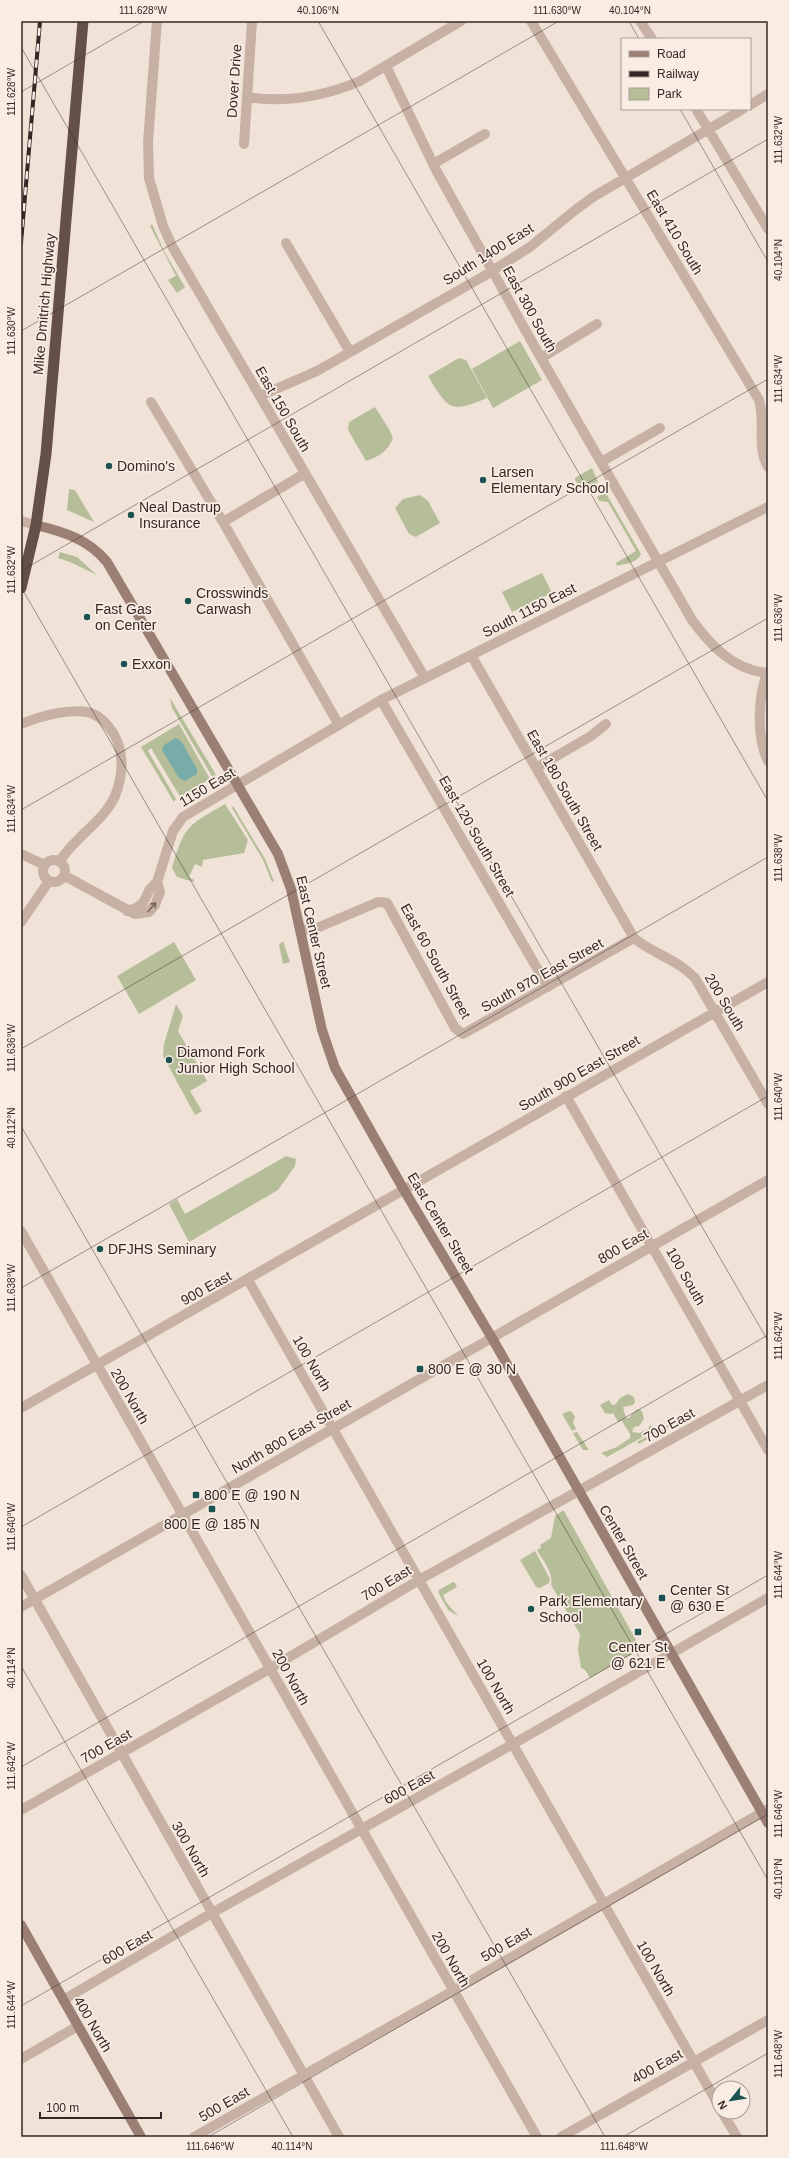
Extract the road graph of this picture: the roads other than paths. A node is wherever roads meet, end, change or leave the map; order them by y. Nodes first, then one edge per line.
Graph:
1 (83, 21) edge
2 (157, 21) edge
3 (252, 21) edge
4 (461, 21) edge
5 (531, 21) edge
6 (642, 22) edge
7 (651, 38) edge
8 (386, 66) junction
9 (768, 94) edge
10 (247, 97) junction
11 (751, 104) edge
12 (697, 110) edge
13 (741, 110) edge
14 (708, 129) junction
15 (485, 134) dead end
16 (244, 144) dead end
17 (433, 164) junction
18 (626, 178) junction
19 (768, 229) edge
20 (286, 242) dead end
21 (493, 270) junction
22 (597, 324) dead end
23 (350, 352) junction
24 (541, 358) junction
25 (260, 396) junction
26 (151, 402) dead end
27 (660, 428) dead end
28 (601, 462) junction
29 (768, 467) edge
30 (304, 474) junction
31 (768, 507) edge
32 (21, 521) edge
33 (223, 522) junction
34 (36, 526) junction
35 (658, 561) junction
36 (21, 588) edge
37 (471, 655) junction
38 (768, 672) edge
39 (425, 678) junction
40 (381, 700) junction
41 (21, 724) edge
42 (606, 724) dead end
43 (339, 725) junction
44 (306, 744) joint
45 (768, 761) edge
46 (536, 768) junction
47 (237, 785) junction
48 (21, 854) edge
49 (60, 861) junction
50 (45, 865) junction
51 (65, 876) junction
52 (49, 881) junction
53 (21, 922) edge
54 (301, 930) junction
55 (634, 938) junction
56 (768, 982) edge
57 (548, 987) junction
58 (715, 1012) junction
59 (463, 1034) joint
60 (566, 1096) junction
61 (768, 1104) edge
62 (768, 1180) edge
63 (404, 1190) junction
64 (21, 1230) edge
65 (652, 1246) junction
66 (248, 1280) junction
67 (492, 1338) junction
68 (96, 1366) junction
69 (768, 1385) edge
70 (740, 1401) junction
71 (21, 1408) edge
72 (333, 1429) junction
73 (768, 1450) edge
74 (580, 1492) junction
75 (183, 1515) junction
76 (21, 1575) edge
77 (419, 1580) junction
78 (768, 1598) edge
79 (35, 1599) junction
80 (21, 1607) edge
81 (671, 1653) junction
82 (271, 1668) junction
83 (513, 1744) junction
84 (121, 1754) junction
85 (21, 1810) edge
86 (765, 1811) edge
87 (768, 1823) edge
88 (362, 1829) junction
89 (604, 1904) junction
90 (212, 1913) junction
91 (21, 1925) edge
92 (453, 1991) junction
93 (63, 2000) junction
94 (768, 2020) edge
95 (78, 2026) junction
96 (21, 2059) edge
97 (694, 2062) junction
98 (303, 2075) junction
99 (711, 2092) edge
100 (727, 2120) edge
101 (141, 2137) edge
102 (194, 2137) edge
103 (339, 2137) edge
104 (537, 2137) edge
105 (560, 2137) edge
106 (737, 2137) edge

1 - 34 highway, Mike Dmitrich Highway
2 - 25 street, East 150 South
3 - 10 street, Dover Drive
4 - 8 street
5 - 18 street, East 410 South
6 - 7 street
8 - 10 street
8 - 17 street, East 300 South
9 - 11 street
10 - 16 street, Dover Drive
12 - 14 street
13 - 14 street, South 1400 East
14 - 18 street, South 1400 East
14 - 19 street
15 - 17 street
17 - 21 street, East 300 South
18 - 21 street, South 1400 East
18 - 29 street, East 410 South
20 - 23 street
21 - 23 street, South 1400 East
21 - 24 street, East 300 South
22 - 24 street
23 - 25 street, South 1400 East
24 - 28 street, East 300 South
25 - 30 street, East 150 South
26 - 33 street
27 - 28 street
28 - 35 street, East 300 South
30 - 33 street
30 - 39 street, East 150 South
31 - 35 street, South 1150 East
32 - 34 street, East Center Street
33 - 43 street
34 - 36 highway, Mike Dmitrich Highway
34 - 47 main road, East Center Street
35 - 37 street, South 1150 East
35 - 38 street, East 300 South
37 - 39 street, South 1150 East
37 - 46 street, East 180 South Street
38 - 45 street
39 - 40 street, South 1150 East
40 - 43 street, South 1150 East
40 - 57 street, East 120 South Street
41 - 49 street
42 - 46 street
43 - 44 street, South 1150 East
44 - 47 street, 1150 East
46 - 55 street, East 180 South Street
47 - 51 street, 1150 East
47 - 54 main road, East Center Street
48 - 50 street
49 - 50 street
49 - 51 street
50 - 52 street
51 - 52 street
52 - 53 street
54 - 59 street, East 60 South Street
54 - 63 main road, East Center Street
55 - 57 street, South 970 East Street
55 - 58 street, 200 South
56 - 58 street, South 900 East Street
57 - 59 street, South 970 East Street
58 - 60 street, South 900 East Street
58 - 61 street, 200 South
60 - 63 street, South 900 East Street
60 - 65 street, 100 South
62 - 65 street, 800 East
63 - 66 street, 900 East
63 - 67 main road, East Center Street
64 - 68 street, 200 North
65 - 67 street, 800 East
65 - 70 street, 100 South
66 - 68 street, 900 East
66 - 72 street, 100 North
67 - 72 street, North 800 East Street
67 - 74 main road, Center Street
68 - 71 street, 900 East
68 - 75 street, 200 North
69 - 70 street, 700 East
70 - 73 street, 100 South
70 - 74 street, 700 East
72 - 75 street, North 800 East Street
72 - 77 street, 100 North
74 - 77 street, 700 East
74 - 81 main road, Center Street
75 - 79 street, North 800 East Street
75 - 82 street, 200 North
76 - 79 street, 300 North
77 - 82 street, 700 East
77 - 83 street, 100 North
78 - 81 street, 600 East
79 - 80 street, North 800 East Street
79 - 84 street, 300 North
81 - 83 street, 600 East
81 - 86 main road, Center Street
82 - 84 street, 700 East
82 - 88 street, 200 North
83 - 88 street, 600 East
83 - 89 street, 100 North
84 - 85 street, 700 East
84 - 90 street, 300 North
86 - 87 main road, Center Street
86 - 89 street, 500 East
88 - 90 street, 600 East
88 - 92 street, 200 North
89 - 92 street, 500 East
89 - 97 street, 100 North
90 - 93 street, 600 East
90 - 98 street, 300 North
91 - 93 main road, 400 North
92 - 98 street, 500 East
92 - 104 street, 200 North
93 - 95 main road, 400 North
94 - 97 street, 400 East
95 - 96 street
95 - 101 main road, 400 North
97 - 99 street, 100 North
97 - 105 street, 400 East
98 - 102 street, 500 East
98 - 103 street, 300 North
100 - 106 street

